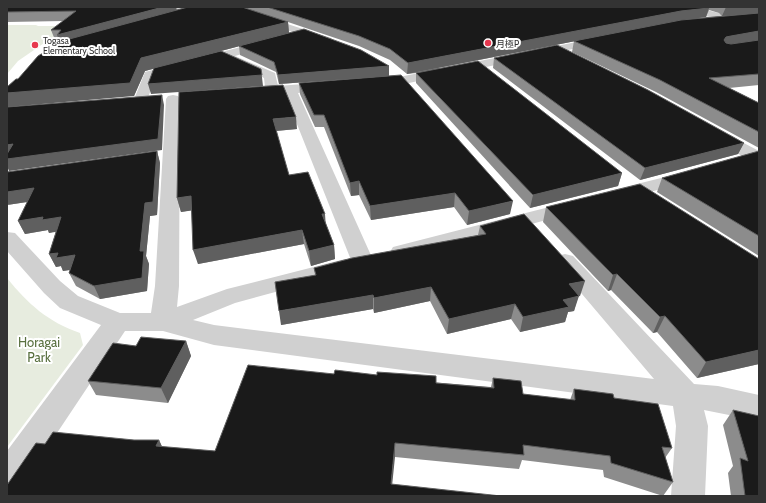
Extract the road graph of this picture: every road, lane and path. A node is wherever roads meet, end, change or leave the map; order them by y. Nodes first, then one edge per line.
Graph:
1 (684, 7) edge
2 (134, 8) edge
3 (216, 8) edge
4 (759, 18) edge
5 (171, 19) edge
6 (731, 20) junction
7 (693, 23) edge
8 (759, 30) edge
9 (305, 33) junction
10 (616, 37) edge
11 (341, 45) edge
12 (555, 49) junction
13 (225, 55) junction
14 (574, 59) edge
15 (385, 64) edge
16 (479, 65) junction
17 (495, 78) edge
18 (404, 80) junction
19 (360, 84) edge
20 (345, 85) edge
21 (290, 90) junction
22 (272, 91) junction
23 (241, 94) edge
24 (418, 96) edge
25 (140, 102) junction
26 (124, 103) edge
27 (704, 127) edge
28 (749, 162) edge
29 (705, 171) edge
30 (619, 176) edge
31 (638, 189) junction
32 (657, 202) edge
33 (512, 203) edge
34 (527, 219) junction
35 (7, 238) edge
36 (375, 258) junction
37 (118, 322) junction
38 (162, 322) junction
39 (686, 394) junction
40 (759, 408) edge
41 (7, 478) edge
42 (688, 496) edge

1 - 6 street
2 - 3 street
3 - 5 street
3 - 9 street
4 - 6 street
6 - 7 street
6 - 8 street
9 - 11 street
9 - 13 street
10 - 12 street
12 - 14 street
12 - 16 street
13 - 22 street
13 - 25 street
15 - 18 street
16 - 17 street
16 - 18 street
18 - 19 street
18 - 24 street
20 - 21 street
21 - 22 street
21 - 36 street
22 - 23 street
25 - 26 street
25 - 38 street
27 - 28 street
29 - 31 street
30 - 31 street
31 - 32 street
31 - 34 street
33 - 34 street
34 - 36 street
34 - 39 street
35 - 37 street
36 - 38 street
37 - 38 street
37 - 41 street
38 - 39 street
39 - 40 street
39 - 42 street

